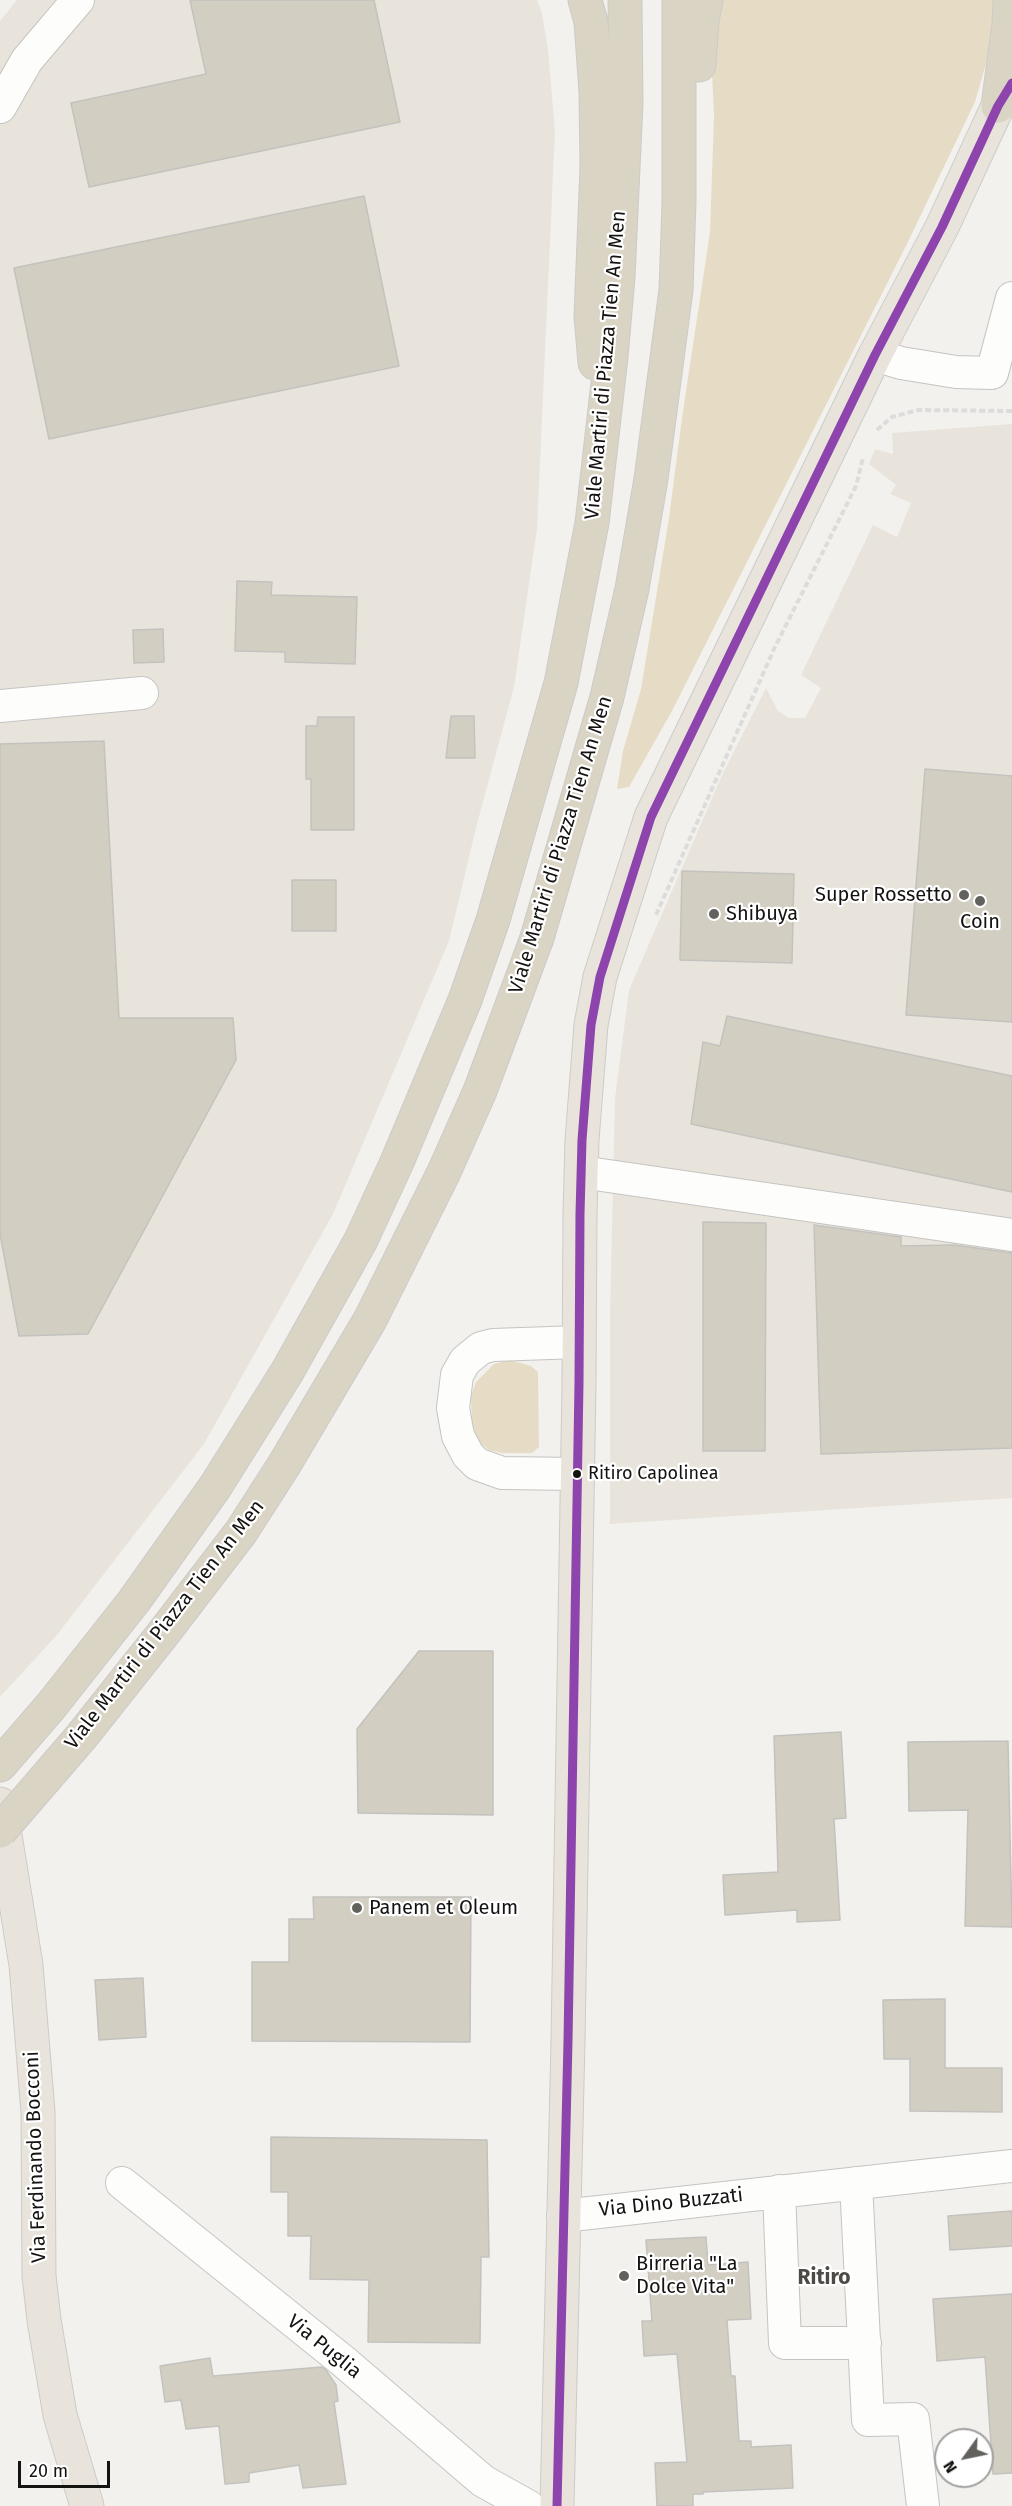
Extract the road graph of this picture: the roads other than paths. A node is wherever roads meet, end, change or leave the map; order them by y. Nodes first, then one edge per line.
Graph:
1 (78, 0) edge
2 (585, 0) edge
3 (625, 0) edge
4 (679, 0) edge
5 (706, 0) edge
6 (1010, 0) edge
7 (1005, 94) edge
8 (0, 107) edge
9 (676, 290) junction
10 (1012, 298) edge
11 (875, 355) junction
12 (602, 438) junction
13 (142, 693) dead end
14 (0, 706) edge
15 (581, 1172) junction
16 (1012, 1235) edge
17 (579, 1342) junction
18 (578, 1474) junction
19 (0, 1765) edge
20 (0, 1804) edge
21 (0, 1831) edge
22 (1012, 2166) edge
23 (122, 2183) dead end
24 (856, 2183) junction
25 (780, 2191) junction
26 (563, 2216) junction
27 (865, 2343) junction
28 (87, 2506) edge
29 (528, 2506) edge
30 (557, 2506) edge
31 (923, 2506) edge

1 - 8 street
2 - 12 highway
3 - 12 highway, Viale Martiri di Piazza Tien An Men
4 - 9 highway, Viale Martiri di Piazza Tien An Men
5 - 9 highway
6 - 7 highway
7 - 11 main road
9 - 21 highway, Viale Martiri di Piazza Tien An Men, bridge
10 - 11 street
11 - 15 main road
12 - 19 highway, Viale Martiri di Piazza Tien An Men
13 - 14 street
15 - 16 street
15 - 17 main road
17 - 18 main road
17 - 18 street
18 - 26 main road
20 - 28 main road, Via Ferdinando Bocconi
22 - 24 street, Via Dino Buzzati
23 - 29 street, Via Puglia
24 - 25 street, Via Dino Buzzati
24 - 27 street
25 - 26 street, Via Dino Buzzati
25 - 27 street
26 - 30 main road
27 - 31 street

